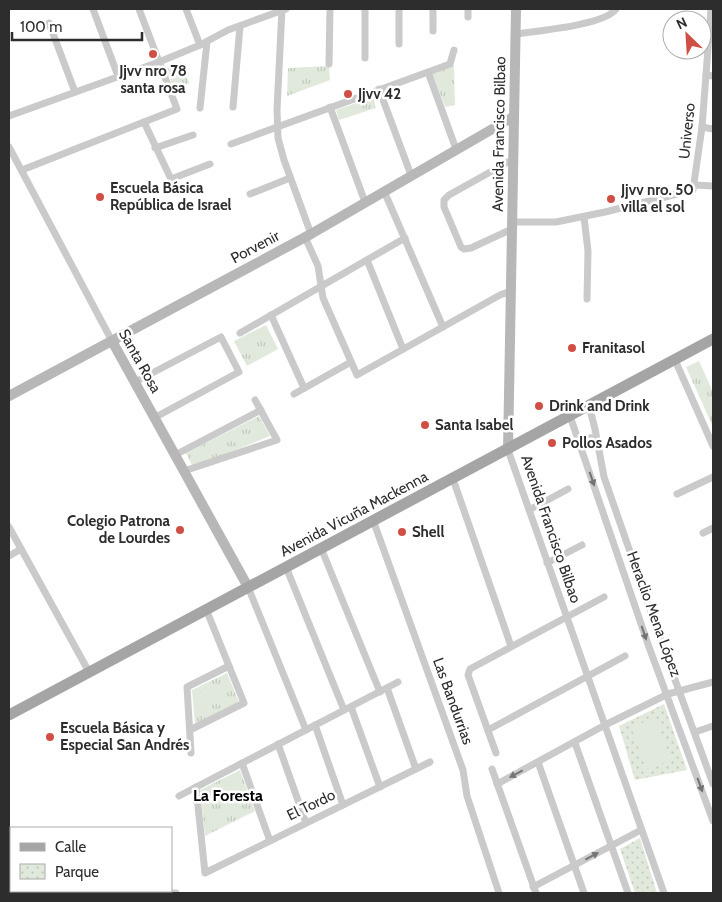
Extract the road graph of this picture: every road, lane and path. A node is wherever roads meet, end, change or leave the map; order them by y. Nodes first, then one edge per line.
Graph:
1 (93, 9) edge
2 (139, 9) edge
3 (186, 9) edge
4 (283, 9) edge
5 (330, 9) edge
6 (365, 9) edge
7 (399, 9) edge
8 (434, 9) edge
9 (468, 9) edge
10 (516, 9) edge
11 (616, 9) edge
12 (468, 17) dead end
13 (49, 22) dead end
14 (240, 26) junction
15 (433, 31) dead end
16 (516, 34) junction
17 (207, 42) junction
18 (399, 44) dead end
19 (200, 45) junction
20 (454, 50) dead end
21 (364, 58) dead end
22 (710, 60) edge
23 (159, 62) junction
24 (329, 64) dead end
25 (428, 72) junction
26 (118, 76) junction
27 (709, 76) edge
28 (379, 90) junction
29 (75, 92) junction
30 (233, 107) dead end
31 (330, 107) junction
32 (200, 108) dead end
33 (9, 116) edge
34 (513, 117) junction
35 (144, 122) junction
36 (277, 126) junction
37 (702, 127) junction
38 (713, 129) edge
39 (193, 134) dead end
40 (232, 144) dead end
41 (9, 147) edge
42 (155, 148) junction
43 (456, 149) junction
44 (512, 160) junction
45 (210, 164) dead end
46 (22, 170) junction
47 (411, 175) junction
48 (290, 178) junction
49 (695, 185) junction
50 (713, 186) edge
51 (384, 191) junction
52 (250, 194) dead end
53 (364, 202) junction
54 (584, 217) junction
55 (512, 225) junction
56 (308, 235) junction
57 (405, 238) junction
58 (367, 260) junction
59 (322, 286) junction
60 (511, 291) junction
61 (587, 299) dead end
62 (271, 315) junction
63 (443, 327) junction
64 (240, 333) dead end
65 (713, 339) edge
66 (112, 341) junction
67 (403, 349) junction
68 (675, 360) junction
69 (351, 362) junction
70 (135, 382) junction
71 (304, 388) junction
72 (294, 394) dead end
73 (9, 396) edge
74 (255, 400) dead end
75 (589, 406) junction
76 (260, 410) junction
77 (570, 416) junction
78 (154, 418) junction
79 (597, 441) junction
80 (713, 446) edge
81 (581, 448) junction
82 (508, 450) junction
83 (175, 455) junction
84 (184, 472) junction
85 (713, 477) edge
86 (453, 479) junction
87 (568, 490) dead end
88 (677, 494) dead end
89 (529, 510) junction
90 (373, 520) junction
91 (9, 527) edge
92 (713, 528) edge
93 (703, 533) dead end
94 (582, 545) dead end
95 (321, 548) junction
96 (21, 549) junction
97 (9, 556) edge
98 (547, 563) junction
99 (286, 567) junction
100 (639, 576) junction
101 (627, 582) junction
102 (248, 587) junction
103 (604, 597) dead end
104 (206, 609) junction
105 (566, 617) junction
106 (511, 646) junction
107 (624, 656) dead end
108 (229, 666) junction
109 (89, 672) junction
110 (587, 676) junction
111 (398, 682) dead end
112 (713, 682) edge
113 (387, 688) junction
114 (680, 690) junction
115 (380, 692) junction
116 (668, 694) junction
117 (347, 708) junction
118 (9, 715) edge
119 (315, 725) junction
120 (605, 725) junction
121 (713, 726) edge
122 (190, 730) junction
123 (306, 730) junction
124 (488, 730) junction
125 (695, 732) junction
126 (575, 742) junction
127 (278, 744) junction
128 (191, 753) dead end
129 (496, 753) dead end
130 (430, 762) dead end
131 (538, 762) junction
132 (242, 763) junction
133 (711, 768) edge
134 (416, 769) junction
135 (492, 769) dead end
136 (497, 784) junction
137 (713, 784) edge
138 (196, 787) junction
139 (380, 787) junction
140 (179, 796) dead end
141 (343, 805) junction
142 (713, 821) edge
143 (306, 823) junction
144 (641, 830) junction
145 (270, 841) junction
146 (611, 846) junction
147 (574, 866) junction
148 (534, 890) edge
149 (166, 893) edge
150 (176, 893) edge
151 (498, 893) edge
152 (584, 893) edge
153 (628, 893) edge
154 (664, 893) edge

1 - 26 street
2 - 23 street
3 - 19 street
4 - 14 street
4 - 36 street
5 - 24 street
6 - 21 street
7 - 18 street
8 - 15 street
9 - 12 street
10 - 16 street, Avenida Francisco Bilbao
11 - 16 street
13 - 29 street
14 - 17 street
14 - 30 street
16 - 34 street, Avenida Francisco Bilbao
17 - 19 street
17 - 32 street
19 - 23 street
20 - 25 street
22 - 27 street, Universo
23 - 26 street
23 - 35 street
25 - 28 street
25 - 43 street
26 - 29 street
27 - 37 street, Universo
28 - 31 street
28 - 47 street
29 - 33 street
31 - 36 street
31 - 53 street
34 - 43 street, Porvenir
34 - 44 street, Avenida Francisco Bilbao
35 - 42 street
35 - 46 street
36 - 40 street
36 - 48 street
37 - 38 street
37 - 49 street, Universo
39 - 42 street
41 - 46 street, Santa Rosa
42 - 45 street
43 - 47 street, Porvenir
44 - 55 street, Avenida Francisco Bilbao
44 - 55 street
46 - 66 street, Santa Rosa
47 - 51 street, Porvenir
48 - 52 street
48 - 56 street
49 - 50 street
49 - 54 street
51 - 53 street, Porvenir
51 - 57 street
53 - 56 street, Porvenir
54 - 55 street
54 - 61 street
55 - 60 street, Avenida Francisco Bilbao
56 - 59 street
56 - 66 street, Porvenir
57 - 58 street
57 - 63 street
58 - 59 street
58 - 67 street
59 - 62 street
59 - 69 street
60 - 63 street
60 - 82 street, Avenida Francisco Bilbao
62 - 64 street
62 - 71 street
63 - 67 street
65 - 68 main road, Avenida Vicuña Mackenna
66 - 70 street, Santa Rosa
66 - 73 street, Porvenir
67 - 69 street
68 - 75 main road, Avenida Vicuña Mackenna
68 - 80 street
69 - 71 street
70 - 78 street, Santa Rosa
70 - 78 street
71 - 72 street
74 - 76 street
75 - 77 main road, Avenida Vicuña Mackenna
75 - 79 street, Heraclio Mena López
76 - 83 street
76 - 84 street
77 - 81 street, Heraclio Mena López
77 - 82 main road, Avenida Vicuña Mackenna
78 - 83 street, Santa Rosa
79 - 81 street
79 - 100 street, Heraclio Mena López
81 -> 101 street, Heraclio Mena López
82 - 86 main road, Avenida Vicuña Mackenna
82 - 89 street, Avenida Francisco Bilbao
83 - 84 street, Santa Rosa
84 - 102 street, Santa Rosa
85 - 88 street
86 - 90 main road, Avenida Vicuña Mackenna
86 - 106 street
87 - 89 street
89 - 98 street, Avenida Francisco Bilbao
90 - 95 main road, Avenida Vicuña Mackenna
90 - 151 street, Las Bandurrias
91 - 96 street
92 - 93 street
94 - 98 street
95 - 99 main road, Avenida Vicuña Mackenna
95 - 115 street
96 - 97 street
96 - 109 street
98 - 105 street, Avenida Francisco Bilbao
99 - 102 main road, Avenida Vicuña Mackenna
99 - 117 street
100 - 101 street
100 - 114 street, Heraclio Mena López
101 -> 116 street, Heraclio Mena López
102 - 104 main road, Avenida Vicuña Mackenna
102 - 123 street
103 - 105 street
104 - 108 street
104 - 109 main road, Avenida Vicuña Mackenna
105 - 106 street
105 - 110 street, Avenida Francisco Bilbao
106 - 124 street
107 - 110 street
108 - 122 street
108 - 122 street
109 - 118 main road, Avenida Vicuña Mackenna
110 - 120 street, Avenida Francisco Bilbao
110 - 124 street
111 - 113 street
112 - 114 street
113 - 115 street
113 - 134 street
114 - 116 street
114 - 125 street, Heraclio Mena López
115 - 117 street
116 - 120 street
116 -> 142 street, Heraclio Mena López
117 - 119 street
117 - 139 street
119 - 123 street
119 - 141 street
120 - 126 street
120 - 144 street, Avenida Francisco Bilbao
121 - 125 street
122 - 128 street
123 - 127 street
124 - 129 street
125 - 133 street, Heraclio Mena López
126 - 131 street
126 - 146 street
127 - 132 street
127 - 143 street
130 - 134 street, El Tordo
131 -> 136 street
131 - 147 street
132 - 138 street
132 - 145 street
133 - 137 street, Heraclio Mena López
134 - 139 street, El Tordo
135 - 136 street
136 - 148 street
138 - 140 street
138 - 145 street, El Tordo
139 - 141 street, El Tordo
141 - 143 street, El Tordo
143 - 145 street, El Tordo
144 - 146 street
144 - 154 street, Avenida Francisco Bilbao
147 -> 146 street
146 - 153 street
147 - 148 street
147 - 152 street
149 - 150 street

